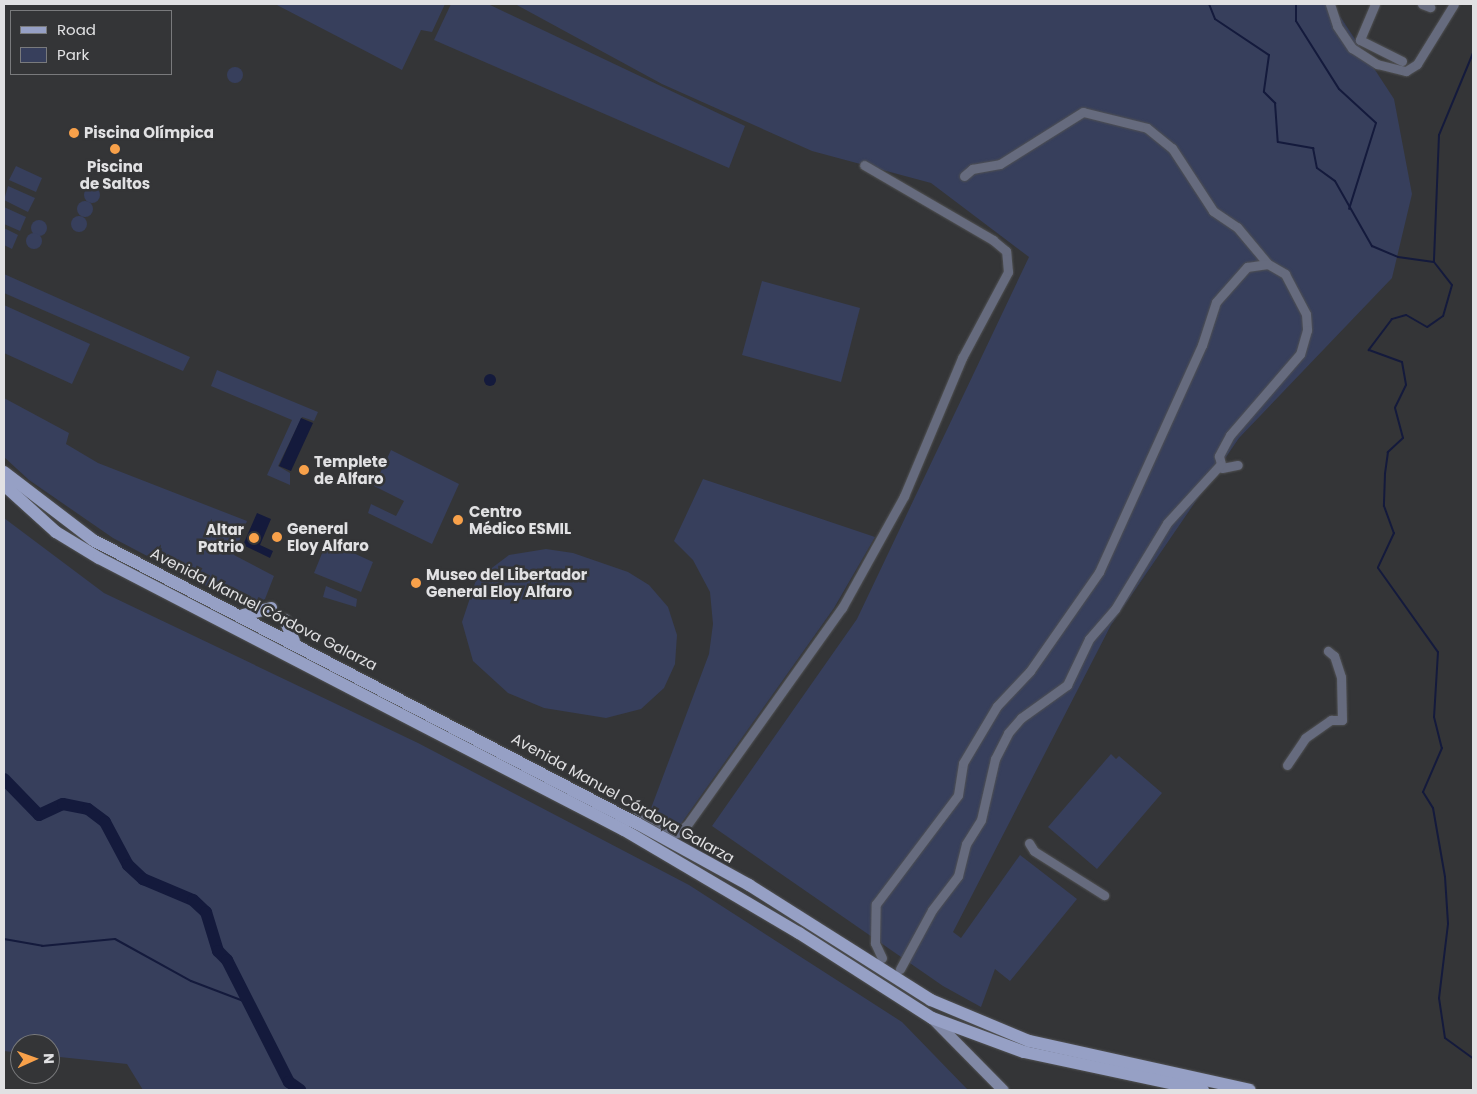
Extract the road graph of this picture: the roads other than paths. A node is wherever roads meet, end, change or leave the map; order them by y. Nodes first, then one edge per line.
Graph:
1 (1330, 4) edge
2 (1375, 4) edge
3 (1454, 4) edge
4 (1402, 61) dead end
5 (864, 165) dead end
6 (964, 176) dead end
7 (1268, 264) junction
8 (1220, 465) junction
9 (1238, 465) dead end
10 (4, 472) edge
11 (4, 485) edge
12 (271, 608) dead end
13 (243, 615) junction
14 (285, 620) dead end
15 (294, 641) junction
16 (1328, 652) dead end
17 (1287, 765) dead end
18 (637, 810) dead end
19 (1029, 843) dead end
20 (1104, 895) dead end
21 (882, 958) dead end
22 (900, 969) dead end
23 (932, 1018) junction
24 (1233, 1088) edge
25 (1003, 1090) edge
26 (1203, 1090) edge
27 (1250, 1090) edge

1 - 3 street
2 - 4 street
5 - 18 street
6 - 7 street
7 - 8 street
7 - 21 street
8 - 9 street
8 - 22 street
10 - 13 main road, Avenida Manuel Córdova Galarza
11 - 23 main road, Avenida Manuel Córdova Galarza
12 - 13 main road
13 - 15 main road, Avenida Manuel Córdova Galarza
14 - 15 main road
15 - 24 main road, Avenida Manuel Córdova Galarza
16 - 17 street
19 - 20 street
23 - 25 main road
23 - 26 main road, Avenida Manuel Córdova Galarza
24 - 27 main road, Avenida Manuel Córdova Galarza

